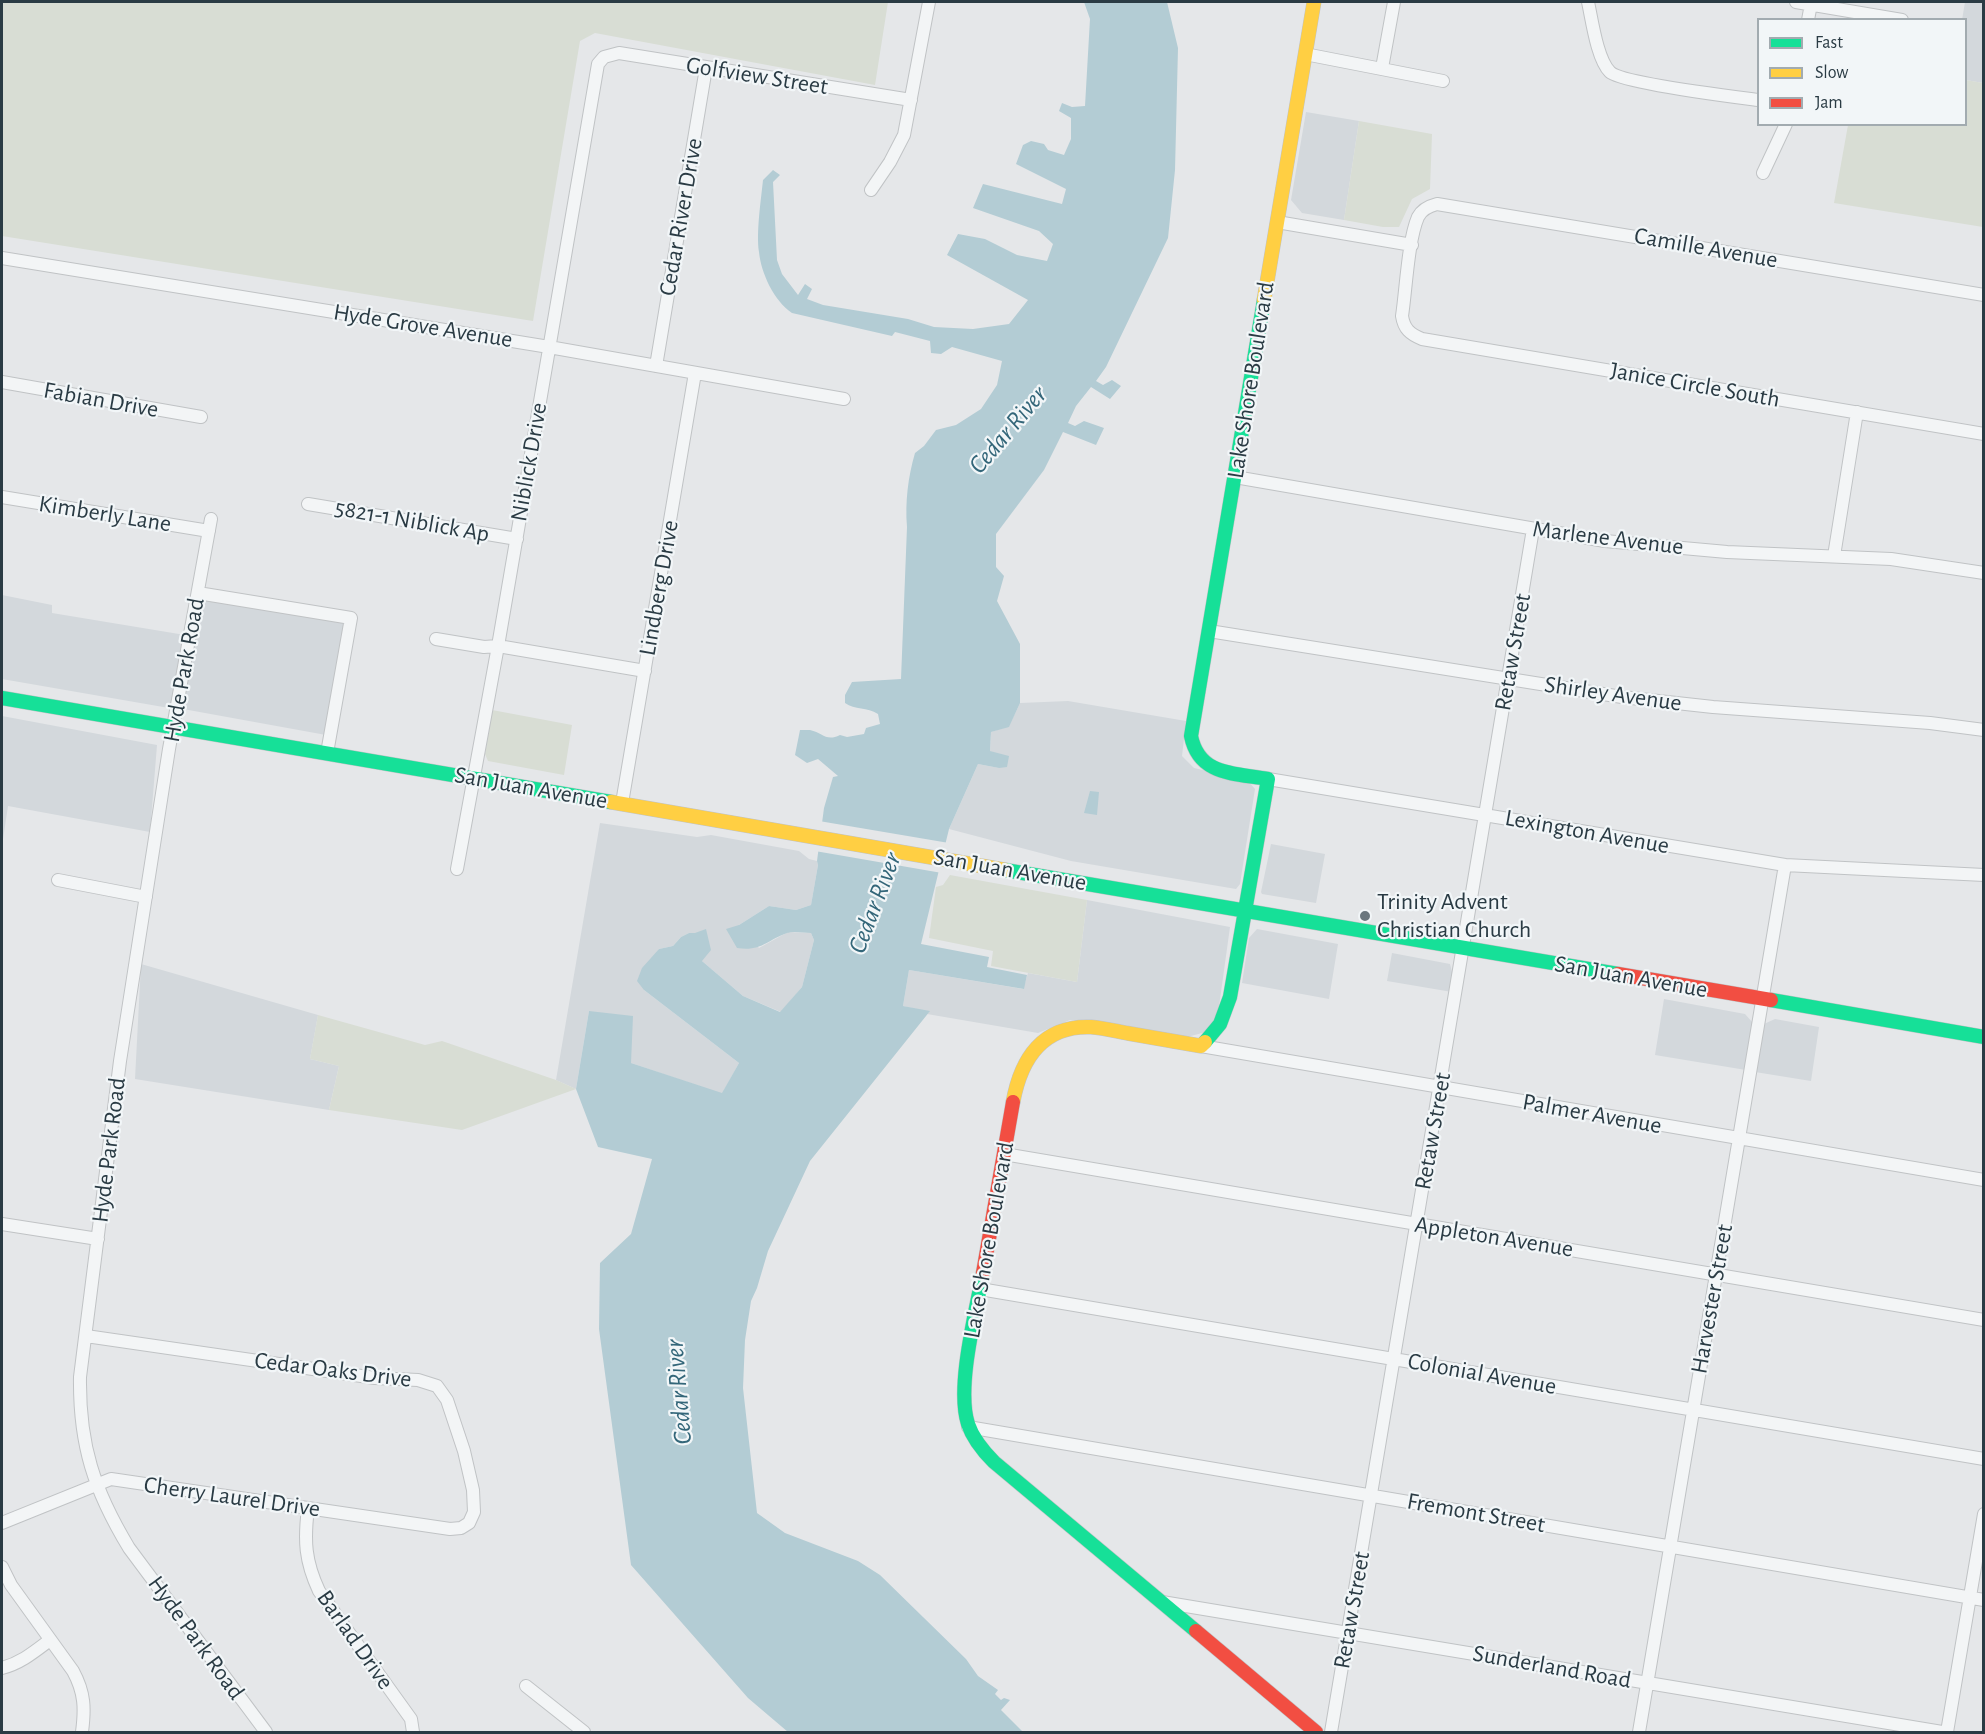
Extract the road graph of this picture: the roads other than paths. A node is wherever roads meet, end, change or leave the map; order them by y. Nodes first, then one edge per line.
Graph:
1 (929, 2) edge
2 (1314, 2) edge
3 (1394, 2) edge
4 (1588, 2) edge
5 (1796, 2) edge
6 (1811, 4) junction
7 (1808, 18) edge
8 (1891, 18) edge
9 (1305, 54) junction
10 (604, 57) joint
11 (706, 68) junction
12 (1383, 68) junction
13 (1443, 81) dead end
14 (910, 100) junction
15 (1757, 100) edge
16 (1785, 126) edge
17 (1763, 173) dead end
18 (870, 190) dead end
19 (1277, 222) junction
20 (1412, 245) junction
21 (2, 258) edge
22 (1983, 295) edge
23 (549, 347) junction
24 (656, 366) junction
25 (695, 373) junction
26 (2, 382) edge
27 (844, 399) dead end
28 (1857, 412) junction
29 (201, 417) dead end
30 (1983, 434) edge
31 (1235, 477) junction
32 (2, 497) edge
33 (308, 504) dead end
34 (210, 525) joint
35 (1533, 529) junction
36 (517, 539) junction
37 (1834, 556) junction
38 (1983, 573) edge
39 (198, 592) junction
40 (1209, 631) junction
41 (436, 639) dead end
42 (498, 646) junction
43 (645, 671) junction
44 (1508, 679) junction
45 (2, 698) edge
46 (173, 727) junction
47 (1983, 730) edge
48 (327, 753) junction
49 (1197, 757) joint
50 (473, 778) junction
51 (1268, 778) junction
52 (622, 803) junction
53 (1485, 814) junction
54 (1785, 865) junction
55 (457, 869) dead end
56 (1983, 875) edge
57 (58, 879) dead end
58 (146, 897) junction
59 (1245, 910) junction
60 (1463, 947) junction
61 (1763, 999) junction
62 (1983, 1037) edge
63 (1201, 1046) junction
64 (1440, 1088) junction
65 (1739, 1139) junction
66 (1004, 1154) junction
67 (1983, 1180) edge
68 (2, 1224) edge
69 (1417, 1224) junction
70 (98, 1239) junction
71 (1716, 1274) junction
72 (980, 1289) junction
73 (1983, 1320) edge
74 (86, 1336) junction
75 (1394, 1359) junction
76 (1693, 1411) junction
77 (968, 1427) junction
78 (1983, 1459) edge
79 (96, 1485) junction
80 (1371, 1496) junction
81 (309, 1508) junction
82 (1983, 1514) edge
83 (2, 1523) edge
84 (469, 1523) joint
85 (1670, 1546) junction
86 (2, 1567) edge
87 (1970, 1597) junction
88 (1983, 1600) edge
89 (1161, 1602) junction
90 (1348, 1632) junction
91 (50, 1640) junction
92 (2, 1668) edge
93 (1647, 1683) junction
94 (526, 1686) dead end
95 (82, 1732) edge
96 (266, 1732) edge
97 (413, 1732) edge
98 (584, 1732) edge
99 (1316, 1732) edge
100 (1331, 1732) edge
101 (1639, 1732) edge
102 (1945, 1732) edge

1 - 14 street
2 - 9 street, Lake Shore Boulevard
3 - 12 street
4 - 15 street
5 - 6 street
6 - 7 street
6 - 8 street
9 - 12 street
9 - 19 street, Lake Shore Boulevard
10 - 11 street, Golfview Street
10 - 23 street, Niblick Drive
11 - 14 street, Golfview Street
11 - 24 street, Cedar River Drive
12 - 13 street
14 - 18 street
16 - 17 street
19 - 20 street
19 - 31 street, Lake Shore Boulevard
20 - 22 street, Camille Avenue
20 - 28 street, Janice Circle South
21 - 23 street, Hyde Grove Avenue
23 - 24 street, Hyde Grove Avenue
23 - 36 street, Niblick Drive
24 - 25 street, Hyde Grove Avenue
25 - 27 street, Hyde Grove Avenue
25 - 43 street, Lindberg Drive
26 - 29 street, Fabian Drive
28 - 30 street, Janice Circle South
28 - 37 street
31 - 35 street, Marlene Avenue
31 - 40 street, Lake Shore Boulevard
32 - 34 street, Kimberly Lane
33 - 36 street, 5821-1 Niblick Ap
34 - 39 street, Hyde Park Road
35 - 37 street, Marlene Avenue
35 - 44 street, Retaw Street
36 - 42 street, Niblick Drive
37 - 38 street, Marlene Avenue
39 - 46 street, Hyde Park Road
39 - 48 street
40 - 44 street, Shirley Avenue
40 - 49 street, Lake Shore Boulevard
41 - 42 street
42 - 43 street
42 - 50 street, Niblick Drive
43 - 52 street, Lindberg Drive
44 - 47 street, Shirley Avenue
44 - 53 street, Retaw Street
45 - 46 street, San Juan Avenue
46 - 48 street, San Juan Avenue
46 - 58 street, Hyde Park Road
48 - 50 street, San Juan Avenue
49 - 51 street, Lexington Avenue
50 - 52 street, San Juan Avenue
50 - 55 street, Niblick Drive
51 - 53 street, Lexington Avenue
51 - 59 street
52 - 59 street, San Juan Avenue
53 - 54 street, Lexington Avenue
53 - 60 street, Retaw Street
54 - 56 street, Lexington Avenue
54 - 61 street, Harvester Street
57 - 58 street
58 - 70 street, Hyde Park Road
59 - 60 street, San Juan Avenue
59 - 63 street
60 - 61 street, San Juan Avenue
60 - 64 street, Retaw Street
61 - 62 street, San Juan Avenue
61 - 65 street, Harvester Street
63 - 64 street, Palmer Avenue
63 - 66 street, Lake Shore Boulevard
64 - 65 street, Palmer Avenue
64 - 69 street, Retaw Street
65 - 67 street, Palmer Avenue
65 - 71 street, Harvester Street
66 - 69 street, Appleton Avenue
66 - 72 street, Lake Shore Boulevard
68 - 70 street
69 - 71 street, Appleton Avenue
69 - 75 street, Retaw Street
70 - 74 street, Hyde Park Road
71 - 73 street, Appleton Avenue
71 - 76 street, Harvester Street
72 - 75 street, Colonial Avenue
72 - 77 street, Lake Shore Boulevard
74 - 79 street, Hyde Park Road
74 - 84 street, Cedar Oaks Drive
75 - 76 street, Colonial Avenue
75 - 80 street, Retaw Street
76 - 78 street, Colonial Avenue
76 - 85 street, Harvester Street
77 - 80 street, Fremont Street
77 - 89 street, Lake Shore Boulevard
79 - 81 street, Cherry Laurel Drive
79 - 83 street, Cherry Laurel Drive
79 - 96 street, Hyde Park Road
80 - 85 street, Fremont Street
80 - 90 street, Retaw Street
81 - 84 street, Cherry Laurel Drive
81 - 97 street, Barlad Drive
82 - 87 street
85 - 87 street, Fremont Street
85 - 93 street, Harvester Street
86 - 91 street
87 - 88 street, Fremont Street
87 - 102 street
89 - 90 street, Sunderland Road
89 - 99 street, Lake Shore Boulevard
90 - 93 street, Sunderland Road
90 - 100 street, Retaw Street
91 - 92 street
91 - 95 street
93 - 101 street, Harvester Street
93 - 102 street, Sunderland Road
94 - 98 street

